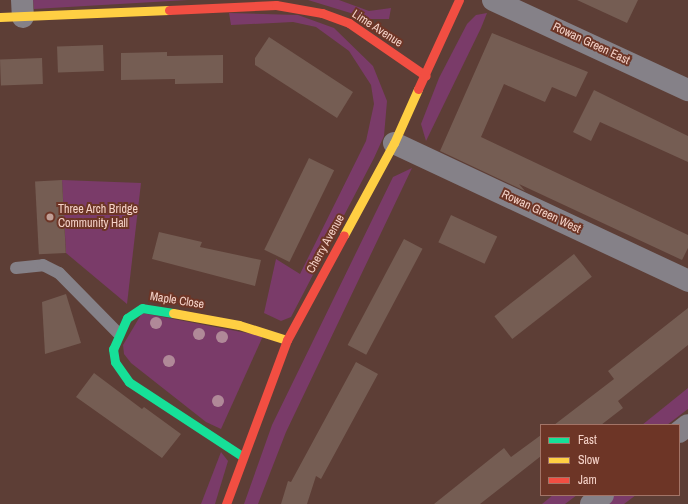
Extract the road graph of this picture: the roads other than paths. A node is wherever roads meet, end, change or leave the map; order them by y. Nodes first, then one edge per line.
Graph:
1 (460, 0) edge
2 (493, 0) edge
3 (198, 3) edge
4 (22, 9) edge
5 (0, 17) edge
6 (426, 76) junction
7 (688, 90) edge
8 (394, 143) junction
9 (16, 268) dead end
10 (688, 281) edge
11 (118, 333) junction
12 (287, 340) junction
13 (688, 425) edge
14 (680, 431) edge
15 (242, 456) junction
16 (601, 496) edge
17 (226, 504) edge
18 (591, 504) edge

1 - 6 street, Cherry Avenue
2 - 7 street, Rowan Green East
3 - 4 street, Lime Avenue
3 - 6 street, Lime Avenue
4 - 5 street, Lime Avenue
6 - 8 street, Cherry Avenue
8 - 10 street, Rowan Green West
8 - 12 street, Cherry Avenue
9 - 11 lane
11 - 12 street, Maple Close
11 - 15 street, Maple Close
12 - 15 street, Cherry Avenue
13 - 14 street
15 - 17 street, Cherry Avenue
16 - 18 street

